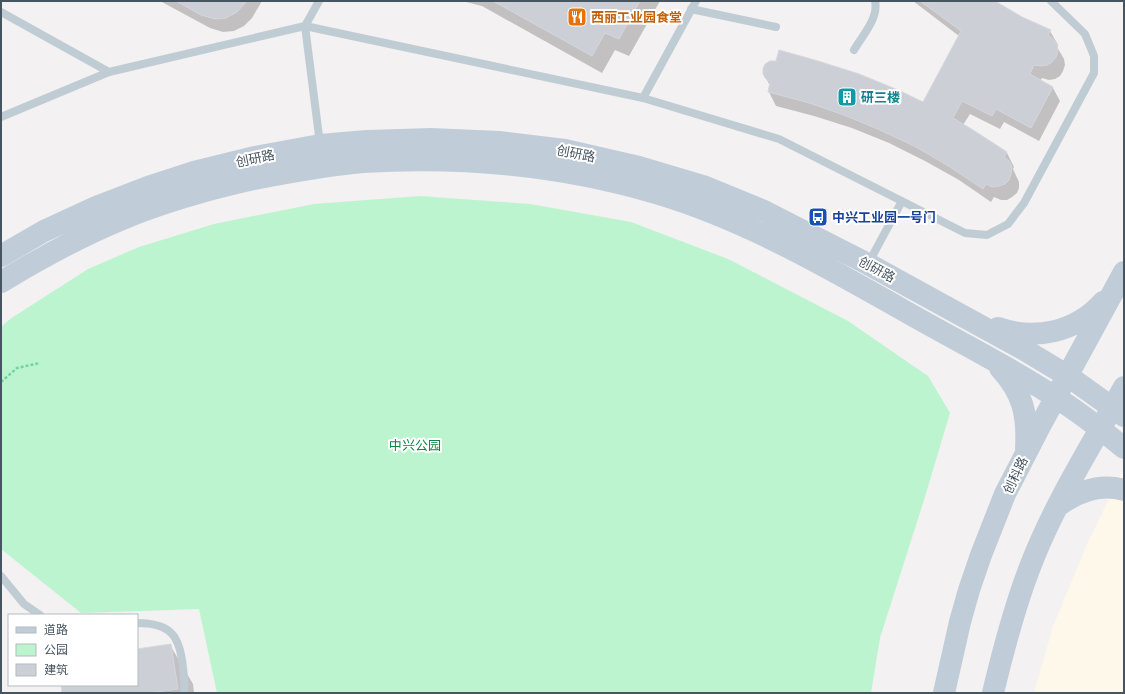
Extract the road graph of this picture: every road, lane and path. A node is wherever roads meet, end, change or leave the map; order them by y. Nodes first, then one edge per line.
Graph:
1 (319, 1) edge
2 (696, 1) edge
3 (875, 1) edge
4 (1051, 1) edge
5 (691, 10) junction
6 (1, 12) edge
7 (305, 26) junction
8 (776, 27) dead end
9 (854, 50) dead end
10 (109, 72) junction
11 (644, 98) junction
12 (1, 117) edge
13 (321, 156) junction
14 (902, 201) junction
15 (1, 256) edge
16 (863, 274) junction
17 (1120, 280) edge
18 (1, 282) edge
19 (966, 317) junction
20 (989, 358) junction
21 (40, 364) dead end
22 (1068, 376) junction
23 (1, 382) edge
24 (1124, 387) edge
25 (1056, 397) junction
26 (1118, 411) edge
27 (1101, 429) junction
28 (1124, 448) edge
29 (1026, 453) junction
30 (1124, 490) edge
31 (1058, 506) junction
32 (1, 576) edge
33 (39, 614) edge
34 (138, 623) edge
35 (184, 693) edge
36 (944, 693) edge
37 (993, 693) edge

1 - 7 lane
2 - 5 lane
3 - 9 lane
4 - 14 lane
5 - 8 lane
5 - 11 lane
6 - 10 lane
7 - 10 lane
7 - 11 lane
7 - 13 lane
10 - 12 lane
11 - 14 lane
13 - 15 main road, 创研路
13 - 16 main road, 创研路
13 - 18 main road, 创研路
14 - 16 lane
16 - 19 main road, 创研路
16 - 20 main road, 创研路
17 - 19 main road
17 - 22 main road, 创科路
19 - 22 main road, 创研路
20 - 25 main road, 创研路
20 - 29 main road
21 - 23 path
22 - 25 main road, 创科路
22 - 26 main road, 创研路
24 - 26 main road
25 - 27 main road, 创研路
25 - 29 main road, 创科路
26 - 27 main road
27 - 28 main road, 创研路
27 - 31 main road
29 - 36 main road, 创科路
30 - 31 main road
31 - 37 main road
32 - 33 lane
34 - 35 lane

